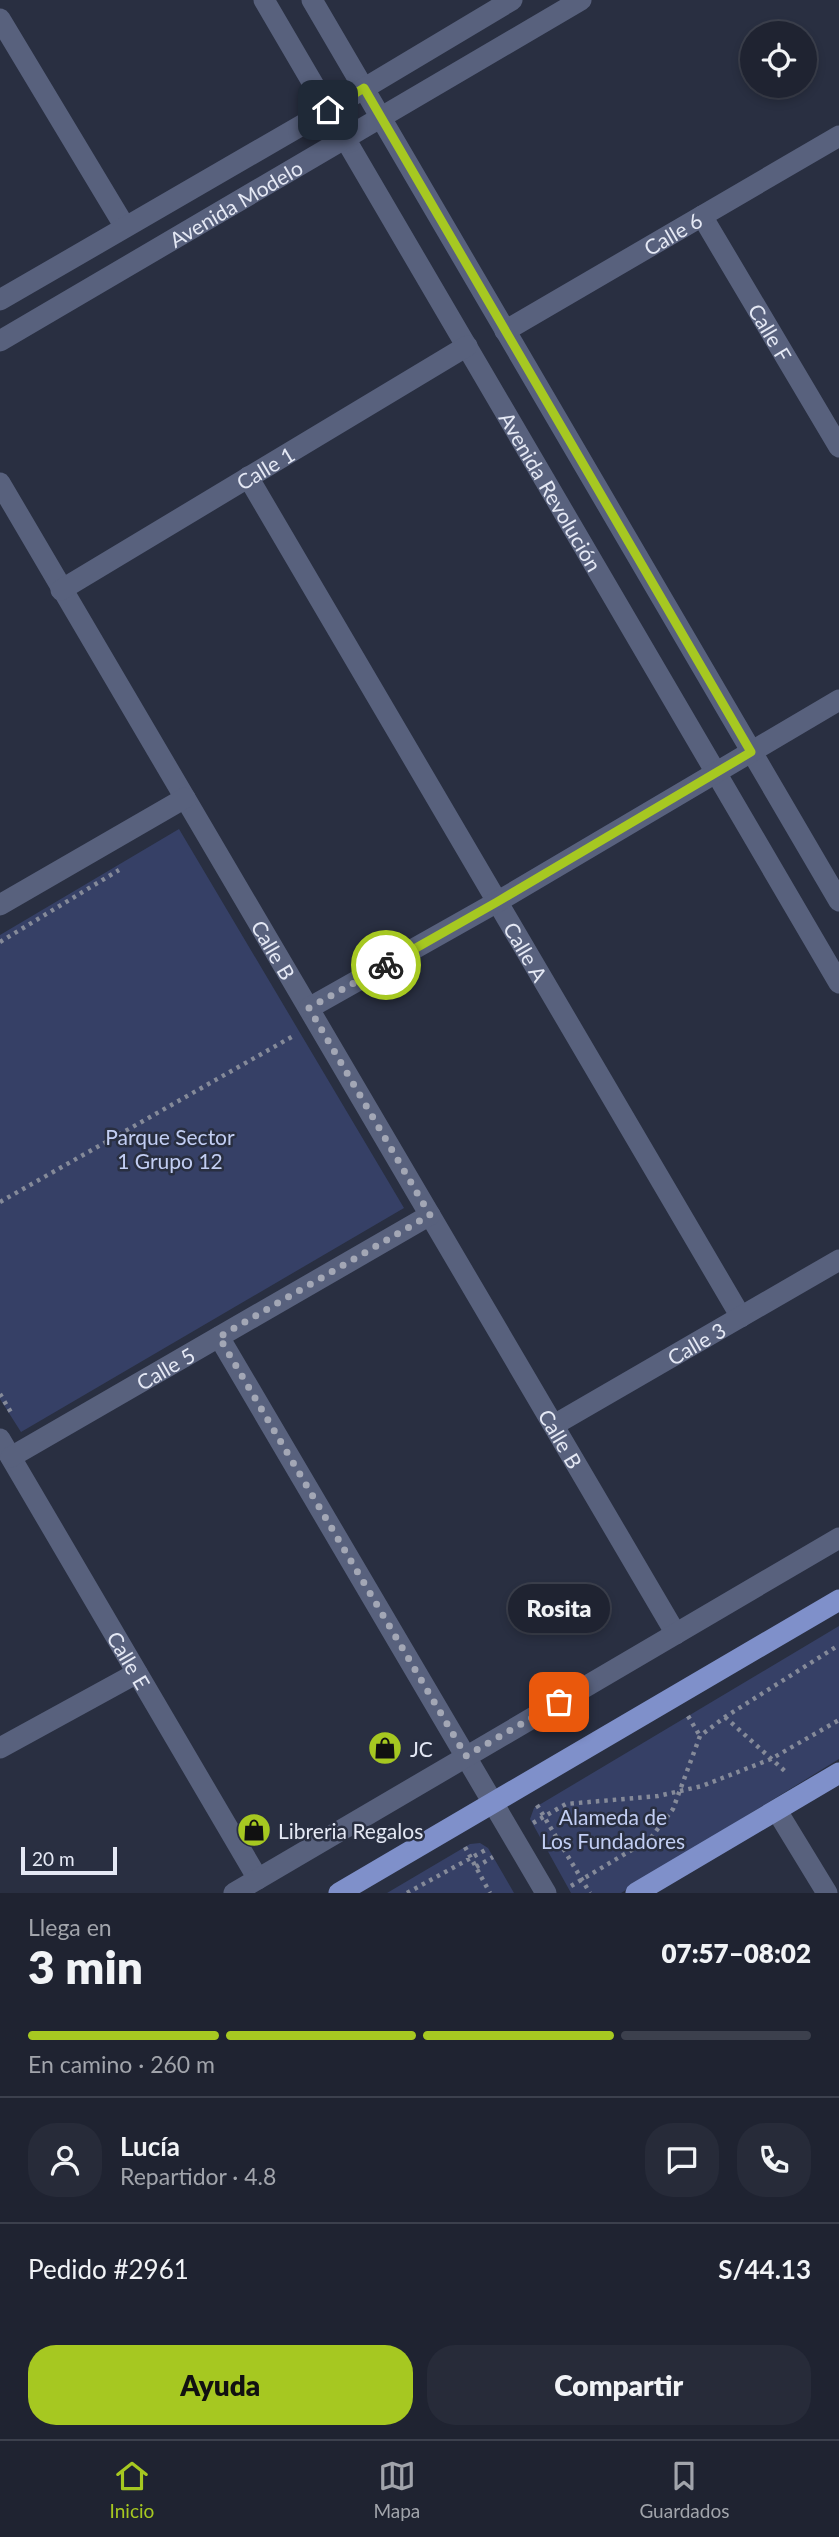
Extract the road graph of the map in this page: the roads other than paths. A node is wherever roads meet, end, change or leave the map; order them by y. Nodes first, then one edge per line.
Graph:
1 (264, 0) edge
2 (312, 0) edge
3 (512, 0) edge
4 (581, 0) edge
5 (1, 24) edge
6 (364, 88) junction
7 (328, 110) junction
8 (381, 118) junction
9 (839, 136) edge
10 (345, 139) junction
11 (702, 216) junction
12 (125, 227) junction
13 (0, 300) edge
14 (505, 331) junction
15 (0, 341) edge
16 (467, 346) junction
17 (839, 447) edge
18 (248, 477) junction
19 (0, 483) edge
20 (61, 590) junction
21 (839, 700) edge
22 (734, 762) junction
23 (186, 798) junction
24 (839, 901) edge
25 (497, 902) junction
26 (0, 905) edge
27 (839, 983) edge
28 (309, 1008) junction
29 (430, 1215) junction
30 (839, 1260) edge
31 (741, 1317) junction
32 (219, 1337) junction
33 (554, 1425) junction
34 (5, 1448) edge
35 (839, 1538) edge
36 (839, 1600) edge
37 (676, 1634) junction
38 (137, 1673) junction
39 (0, 1748) edge
40 (466, 1756) junction
41 (839, 1773) edge
42 (493, 1802) junction
43 (777, 1811) junction
44 (258, 1879) junction
45 (234, 1893) edge
46 (339, 1893) edge
47 (546, 1893) edge
48 (636, 1893) edge
49 (827, 1893) edge

1 - 7 street, Avenida Revolución
2 - 6 street, Avenida Revolución
3 - 6 street, Avenida Modelo
4 - 8 street, Avenida Modelo
5 - 12 street
6 - 7 street, Avenida Modelo
6 - 8 street, Avenida Revolución
7 - 10 street, Avenida Revolución
7 - 12 street, Avenida Modelo
8 - 10 street, Avenida Modelo
8 - 14 street, Avenida Revolución
9 - 11 street, Calle 6
10 - 15 street, Avenida Modelo
10 - 16 street, Avenida Revolución
11 - 14 street, Calle 6
11 - 17 street, Calle F
12 - 13 street, Avenida Modelo
14 - 22 street, Avenida Revolución
16 - 18 street, Calle 1
16 - 22 street, Avenida Revolución
18 - 20 street, Calle 1
18 - 25 street, Calle A
19 - 20 street, Calle B
20 - 23 street, Calle B
21 - 22 street
22 - 24 street, Avenida Revolución
22 - 25 street
22 - 27 street, Avenida Revolución
23 - 26 street
23 - 28 street, Calle B
25 - 28 street
25 - 31 street, Calle A
28 - 29 street, Calle B
29 - 32 street, Calle 5
29 - 33 street, Calle B
30 - 31 street, Calle 3
31 - 33 street, Calle 3
32 - 34 street, Calle 5
32 - 40 street
33 - 37 street, Calle B
34 - 38 street, Calle E
35 - 37 street
36 - 42 main road
37 - 40 street
38 - 39 street
38 - 44 street, Calle E
40 - 42 street
40 - 44 street
41 - 43 main road
42 - 46 main road
42 - 47 street
43 - 48 main road
43 - 49 street
44 - 45 street

